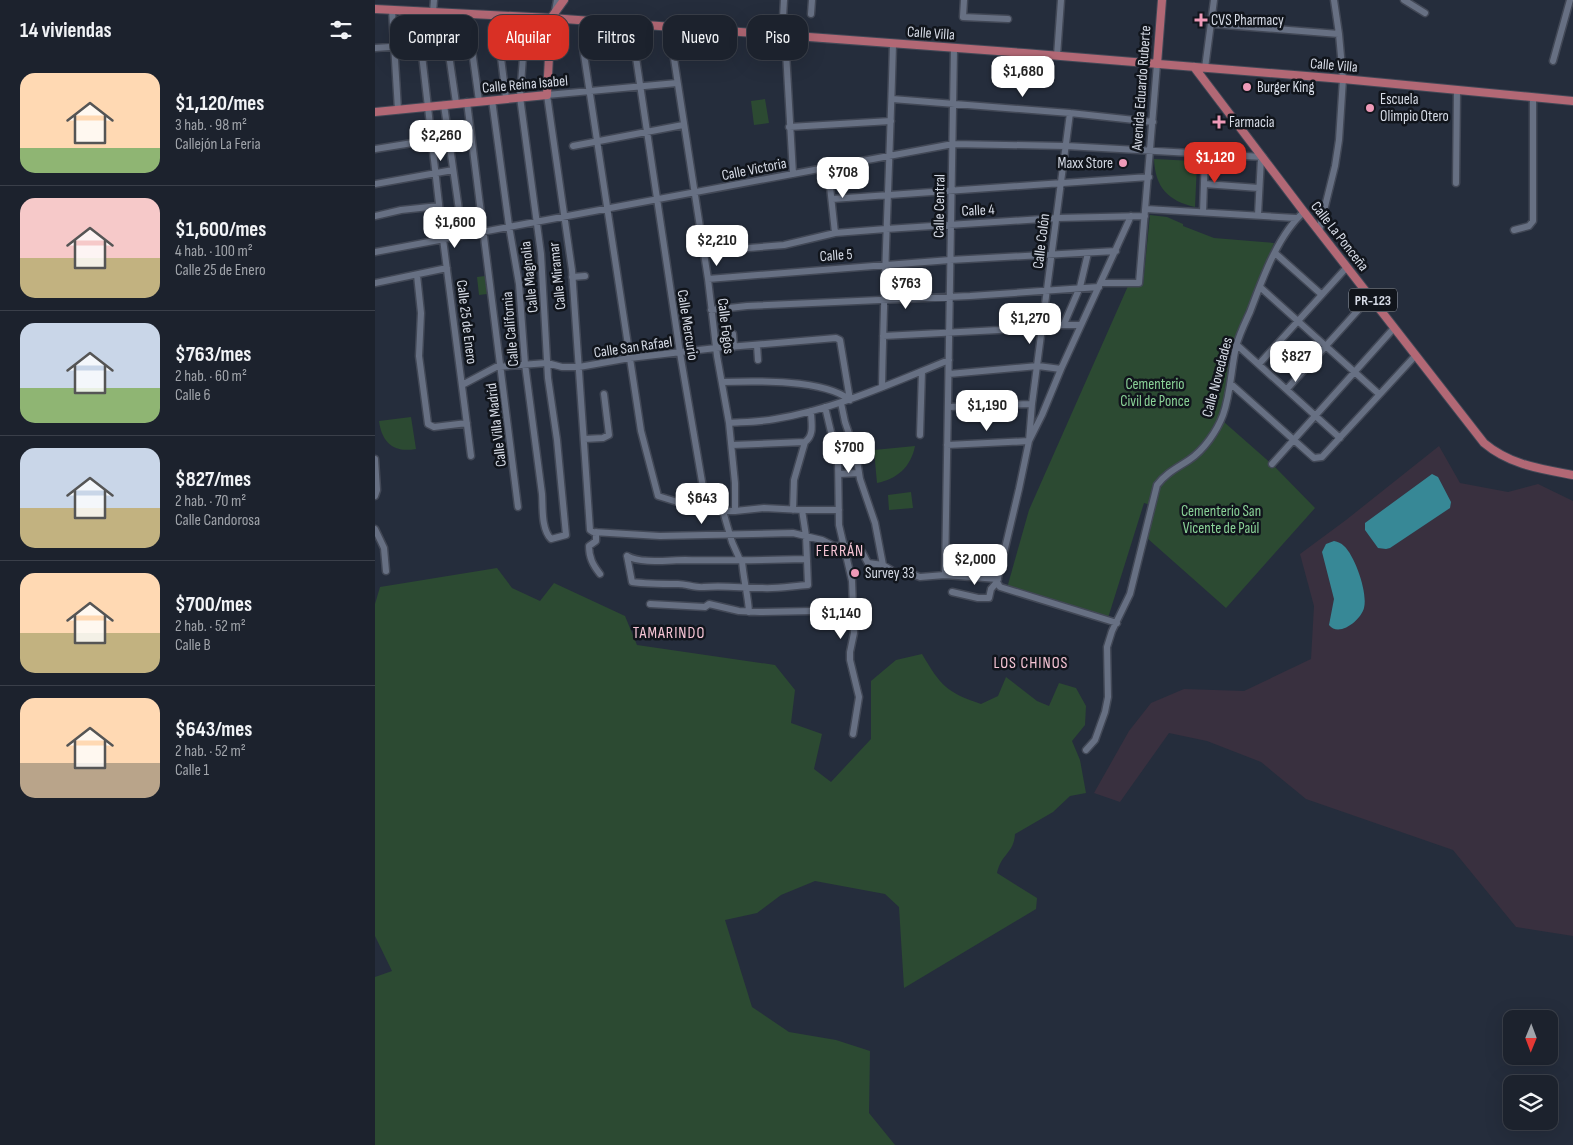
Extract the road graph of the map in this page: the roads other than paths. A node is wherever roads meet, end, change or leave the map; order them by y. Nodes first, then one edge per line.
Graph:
1 (434, 0) edge
2 (557, 0) edge
3 (564, 0) edge
4 (785, 0) edge
5 (812, 0) edge
6 (964, 0) edge
7 (1061, 0) edge
8 (1162, 0) edge
9 (1214, 0) edge
10 (1334, 0) edge
11 (1405, 0) edge
12 (1570, 0) edge
13 (375, 9) edge
14 (392, 10) junction
15 (417, 11) junction
16 (433, 12) junction
17 (443, 13) junction
18 (1425, 13) dead end
19 (467, 14) junction
20 (811, 14) dead end
21 (392, 15) edge
22 (417, 15) edge
23 (488, 15) edge
24 (553, 15) joint
25 (785, 15) edge
26 (1008, 20) dead end
27 (1212, 24) junction
28 (1339, 34) junction
29 (808, 37) edge
30 (893, 44) junction
31 (390, 47) edge
32 (375, 48) edge
33 (954, 49) junction
34 (1057, 56) junction
35 (395, 60) edge
36 (422, 60) edge
37 (501, 60) edge
38 (523, 60) edge
39 (550, 60) edge
40 (585, 60) edge
41 (637, 60) edge
42 (674, 60) edge
43 (785, 60) edge
44 (1553, 61) dead end
45 (1157, 64) junction
46 (1194, 67) junction
47 (1205, 68) junction
48 (1343, 79) junction
49 (677, 83) junction
50 (641, 88) junction
51 (1457, 91) junction
52 (589, 92) junction
53 (547, 95) junction
54 (520, 97) junction
55 (505, 98) junction
56 (1533, 98) junction
57 (892, 99) junction
58 (492, 100) junction
59 (479, 101) junction
60 (1573, 101) edge
61 (467, 102) junction
62 (953, 103) junction
63 (456, 104) junction
64 (444, 105) junction
65 (427, 107) junction
66 (398, 110) junction
67 (375, 112) edge
68 (1070, 113) junction
69 (891, 120) junction
70 (1153, 122) junction
71 (683, 125) junction
72 (789, 126) junction
73 (647, 132) junction
74 (431, 140) junction
75 (598, 142) junction
76 (953, 144) junction
77 (573, 146) dead end
78 (1066, 146) junction
79 (375, 150) edge
80 (1150, 150) junction
81 (1205, 154) junction
82 (890, 156) junction
83 (1262, 158) junction
84 (828, 168) junction
85 (453, 170) junction
86 (436, 172) junction
87 (793, 174) junction
88 (1149, 177) junction
89 (1061, 182) junction
90 (1456, 183) dead end
91 (375, 184) edge
92 (1204, 184) junction
93 (1259, 188) junction
94 (951, 189) junction
95 (694, 193) junction
96 (889, 194) junction
97 (833, 198) junction
98 (656, 199) junction
99 (439, 206) junction
100 (607, 207) junction
101 (1146, 212) junction
102 (1203, 212) junction
103 (1304, 212) junction
104 (375, 216) edge
105 (460, 216) dead end
106 (563, 216) junction
107 (1131, 216) junction
108 (1258, 216) junction
109 (1057, 218) junction
110 (1296, 218) junction
111 (535, 221) junction
112 (951, 224) junction
113 (509, 226) junction
114 (886, 229) junction
115 (1513, 230) dead end
116 (483, 231) junction
117 (1319, 231) junction
118 (835, 233) junction
119 (443, 239) junction
120 (724, 250) dead end
121 (1116, 251) junction
122 (375, 252) edge
123 (1088, 252) junction
124 (1275, 253) junction
125 (1052, 255) junction
126 (950, 260) junction
127 (884, 265) junction
128 (1347, 267) junction
129 (447, 268) junction
130 (417, 275) junction
131 (585, 276) dead end
132 (572, 277) junction
133 (708, 279) junction
134 (375, 284) edge
135 (1100, 285) junction
136 (1080, 287) junction
137 (1260, 287) junction
138 (1048, 290) junction
139 (1321, 294) junction
140 (950, 297) junction
141 (1371, 297) junction
142 (883, 300) junction
143 (711, 310) junction
144 (1298, 321) junction
145 (1063, 324) junction
146 (1043, 325) junction
147 (1081, 325) junction
148 (1394, 328) junction
149 (950, 333) junction
150 (733, 334) dead end
151 (883, 336) junction
152 (757, 345) junction
153 (1237, 345) junction
154 (734, 346) junction
155 (1326, 346) junction
156 (716, 348) junction
157 (679, 353) junction
158 (1415, 356) junction
159 (630, 358) junction
160 (758, 360) dead end
161 (949, 360) junction
162 (547, 363) junction
163 (525, 364) junction
164 (1259, 364) junction
165 (501, 366) junction
166 (1037, 366) junction
167 (579, 367) junction
168 (1061, 369) junction
169 (922, 371) junction
170 (1354, 372) junction
171 (949, 374) junction
172 (722, 382) junction
173 (1231, 384) junction
174 (462, 385) junction
175 (882, 387) junction
176 (1287, 389) junction
177 (604, 394) dead end
178 (1379, 394) junction
179 (850, 400) junction
180 (841, 403) junction
181 (1032, 404) junction
182 (825, 407) junction
183 (949, 407) junction
184 (812, 411) junction
185 (1315, 415) junction
186 (467, 423) junction
187 (729, 423) junction
188 (920, 435) dead end
189 (1340, 438) junction
190 (584, 439) junction
191 (1293, 440) junction
192 (1029, 441) junction
193 (805, 442) junction
194 (732, 445) junction
195 (947, 445) junction
196 (471, 456) dead end
197 (375, 460) edge
198 (1271, 464) dead end
199 (376, 467) edge
200 (859, 473) junction
201 (839, 474) junction
202 (1573, 474) edge
203 (375, 496) edge
204 (519, 507) dead end
205 (793, 510) junction
206 (802, 510) junction
207 (839, 510) junction
208 (707, 511) junction
209 (723, 511) junction
210 (735, 511) junction
211 (375, 529) edge
212 (594, 531) junction
213 (567, 535) joint
214 (730, 535) junction
215 (806, 536) junction
216 (843, 546) junction
217 (806, 559) junction
218 (741, 560) junction
219 (883, 565) junction
220 (386, 570) dead end
221 (600, 574) dead end
222 (945, 575) junction
223 (997, 580) junction
224 (746, 587) junction
225 (952, 592) dead end
226 (650, 604) dead end
227 (812, 610) dead end
228 (749, 612) junction
229 (1117, 623) junction
230 (853, 734) dead end
231 (1086, 750) dead end

1 - 16 street
2 - 24 street
3 - 24 main road
4 - 25 street
5 - 20 street
6 - 26 street
7 - 34 street
8 - 45 main road, Avenida Eduardo Ruberte
9 - 27 street
10 - 28 street
11 - 18 street
12 - 44 street
13 - 14 main road, Calle Villa
14 - 15 main road, Calle Villa
14 - 21 street
15 - 16 main road, Calle Villa
15 - 22 street, Calle 25 de Enero
16 - 17 main road, Calle Villa
17 - 19 main road, Calle Villa
17 - 63 street
19 - 23 main road, Calle Villa
19 - 59 street
27 - 28 street
27 - 47 street
28 - 48 street
29 - 30 main road, Calle Villa
30 - 33 main road, Calle Villa
30 - 57 street
31 - 32 street
33 - 34 main road, Calle Villa
33 - 62 street, Calle Central
34 - 45 main road, Calle Villa
35 - 66 street
36 - 65 street, Calle 25 de Enero
37 - 55 street
38 - 54 street, Calle Magnolia
39 - 53 main road, Calle Miramar
40 - 52 street
41 - 50 street, Calle Mercurio
42 - 49 street, Calle Fogos
43 - 72 street
45 - 46 main road, Calle Villa
45 - 70 street, Avenida Eduardo Ruberte
46 - 47 main road, Calle Villa
46 - 83 main road, Calle La Ponceña / PR-123
47 - 48 main road, Calle Villa
48 - 51 main road, Calle Villa
48 - 117 street
49 - 50 street, Calle Reina Isabel
49 - 71 street, Calle Fogos
50 - 52 street, Calle Reina Isabel
50 - 73 street, Calle Mercurio
51 - 56 main road, Calle Villa
51 - 90 street
52 - 53 street, Calle Reina Isabel
52 - 75 street
53 - 54 main road, Calle Reina Isabel
53 - 106 street, Calle Miramar
54 - 55 main road, Calle Reina Isabel
54 - 111 street, Calle Magnolia
55 - 58 main road, Calle Reina Isabel
56 - 60 main road, Calle Villa
56 - 115 street
57 - 62 street
57 - 69 street
58 - 59 main road, Calle Reina Isabel
58 - 113 street, Calle California
59 - 61 main road, Calle Reina Isabel
61 - 63 main road, Calle Reina Isabel
61 - 116 street, Calle Villa Madrid
62 - 68 street
62 - 76 street, Calle Central
63 - 64 main road, Calle Reina Isabel
64 - 65 main road, Calle Reina Isabel
64 - 85 street
65 - 66 main road, Calle Reina Isabel
65 - 74 street, Calle 25 de Enero
66 - 67 main road, Calle Reina Isabel
68 - 70 street
68 - 78 street, Calle Colón
69 - 72 street
69 - 82 street
70 - 80 street, Avenida Eduardo Ruberte
71 - 73 street
71 - 95 street, Calle Fogos
72 - 87 street
73 - 75 street
73 - 98 street, Calle Mercurio
74 - 79 street
74 - 86 street, Calle 25 de Enero
75 - 77 street
75 - 100 street
76 - 78 street, Calle Victoria
76 - 82 street, Calle Victoria
76 - 94 street, Calle Central
78 - 80 street, Calle Victoria
78 - 89 street, Calle Colón
80 - 81 street, Calle Victoria
80 - 88 street, Avenida Eduardo Ruberte
81 - 83 street, Calle Victoria
81 - 92 street
82 - 84 street, Calle Victoria
82 - 96 street
83 - 93 street
83 - 103 main road, Calle La Ponceña / PR-123
84 - 87 street, Calle Victoria
84 - 97 street
85 - 86 street
85 - 105 street
86 - 91 street
86 - 99 street, Calle 25 de Enero
87 - 95 street, Calle Victoria
88 - 89 street
88 - 101 street, Avenida Eduardo Ruberte
89 - 94 street
89 - 109 street, Calle Colón
92 - 93 street
92 - 102 street
93 - 108 street
94 - 96 street
94 - 112 street, Calle Central
95 - 98 street, Calle Victoria
95 - 133 street, Calle Fogos
96 - 97 street
96 - 114 street
97 - 118 street
98 - 100 street, Calle Victoria
98 - 157 street, Calle Mercurio
99 - 104 street
99 - 119 street, Calle 25 de Enero
100 - 106 street, Calle Victoria
100 - 159 street
101 - 102 street, Calle 4
101 - 107 street, Calle 4
101 - 135 street, Avenida Eduardo Ruberte
102 - 108 street, Calle 4
103 - 110 street, Calle Novedades
103 - 117 main road, Calle La Ponceña / PR-123
106 - 111 street, Calle Victoria
106 - 132 street, Calle Miramar
107 - 109 street, Calle 4
107 - 121 street
108 - 110 street, Calle 4
109 - 112 street, Calle 4
109 - 125 street, Calle Colón
110 - 124 street, Calle Novedades
111 - 113 street, Calle Victoria
111 - 162 street, Calle Magnolia
112 - 114 street, Calle 4
112 - 126 street, Calle Central
113 - 116 street, Calle Victoria
113 - 163 street, Calle California
114 - 118 street, Calle 4
114 - 127 street
116 - 119 street, Calle Victoria
116 - 165 street, Calle Villa Madrid
117 - 128 main road, Calle La Ponceña / PR-123
118 - 120 street, Calle 4
119 - 122 street, Calle Victoria
119 - 129 street, Calle 25 de Enero
121 - 123 street, Calle 5
121 - 135 street
123 - 125 street, Calle 5
123 - 136 street
124 - 137 street, Calle Novedades
124 - 139 street
125 - 126 street, Calle 5
125 - 138 street, Calle Colón
126 - 127 street, Calle 5
126 - 140 street, Calle Central
127 - 133 street, Calle 5
127 - 142 street
128 - 139 street
128 - 141 main road, Calle La Ponceña / PR-123
129 - 130 street
129 - 174 street, Calle 25 de Enero
130 - 134 street
130 - 186 street
131 - 132 street
132 - 167 street, Calle Miramar
133 - 143 street, Calle Fogos
135 - 136 street
135 - 147 street
136 - 138 street
136 - 145 street
137 - 144 street
137 - 153 street, Calle Novedades
138 - 140 street
138 - 146 street, Calle Colón
139 - 144 street
140 - 142 street
140 - 149 street, Calle Central
141 - 148 main road, Calle La Ponceña / PR-123
141 - 155 street
142 - 143 street
142 - 151 street
143 - 156 street, Calle Fogos
144 - 155 street
144 - 164 street
145 - 146 street
145 - 147 street
146 - 149 street
146 - 166 street, Calle Colón
147 - 168 street
148 - 158 main road, Calle La Ponceña / PR-123
148 - 170 street
149 - 151 street
149 - 161 street, Calle Central
150 - 154 street
151 - 175 street
152 - 154 street, Calle San Rafael
152 - 160 street
152 - 179 street, Calle San Rafael
153 - 164 street
153 - 173 street, Calle Novedades
154 - 156 street, Calle San Rafael
155 - 170 street
155 - 176 street
156 - 157 street, Calle San Rafael
156 - 172 street, Calle Fogos
157 - 159 street, Calle San Rafael
157 - 208 street, Calle Mercurio
158 - 178 street
158 - 202 main road, Calle La Ponceña / PR-123
159 - 167 street, Calle San Rafael
159 - 208 street
161 - 169 street
161 - 171 street, Calle Central
162 - 163 street, Calle San Rafael
162 - 167 street, Calle San Rafael
162 - 213 street, Calle Magnolia
163 - 165 street, Calle San Rafael
163 - 213 street, Calle California
164 - 176 street
165 - 174 street, Calle San Rafael
165 - 204 street, Calle Villa Madrid
166 - 168 street
166 - 171 street
166 - 181 street, Calle Colón
167 - 190 street, Calle Miramar
168 - 192 street
169 - 175 street
169 - 188 street
170 - 178 street
170 - 185 street
171 - 183 street, Calle Central
172 - 179 street
172 - 187 street, Calle Fogos
173 - 191 street
173 - 229 street, Calle Novedades
174 - 186 street, Calle 25 de Enero
175 - 179 street
176 - 185 street
177 - 190 street
178 - 189 street
179 - 180 street
180 - 182 street
180 - 200 street
181 - 183 street
181 - 192 street, Calle Colón
182 - 184 street
182 - 201 street
183 - 195 street, Calle Central
184 - 187 street
184 - 193 street
185 - 189 street
185 - 191 street
186 - 196 street, Calle 25 de Enero
187 - 194 street, Calle Fogos
189 - 191 street
190 - 212 street, Calle Miramar
191 - 198 street
192 - 195 street
192 - 223 street, Calle Colón
193 - 194 street
193 - 205 street
194 - 210 street, Calle Fogos
195 - 222 street, Calle Central
197 - 199 street
199 - 203 street
200 - 201 street
200 - 219 street
201 - 207 street
205 - 206 street
205 - 210 street
206 - 207 street
206 - 215 street
207 - 216 street
208 - 209 street
209 - 210 street
209 - 214 street
211 - 220 street
212 - 214 street
212 - 221 street
214 - 215 street
214 - 218 street
215 - 216 street
215 - 217 street
216 - 219 street
216 - 230 street
217 - 218 street
217 - 224 street
218 - 224 street
218 - 224 street
219 - 222 street
222 - 223 street
223 - 225 street
223 - 229 street
224 - 228 street
226 - 228 street
227 - 228 street
229 - 231 street, Calle Novedades

